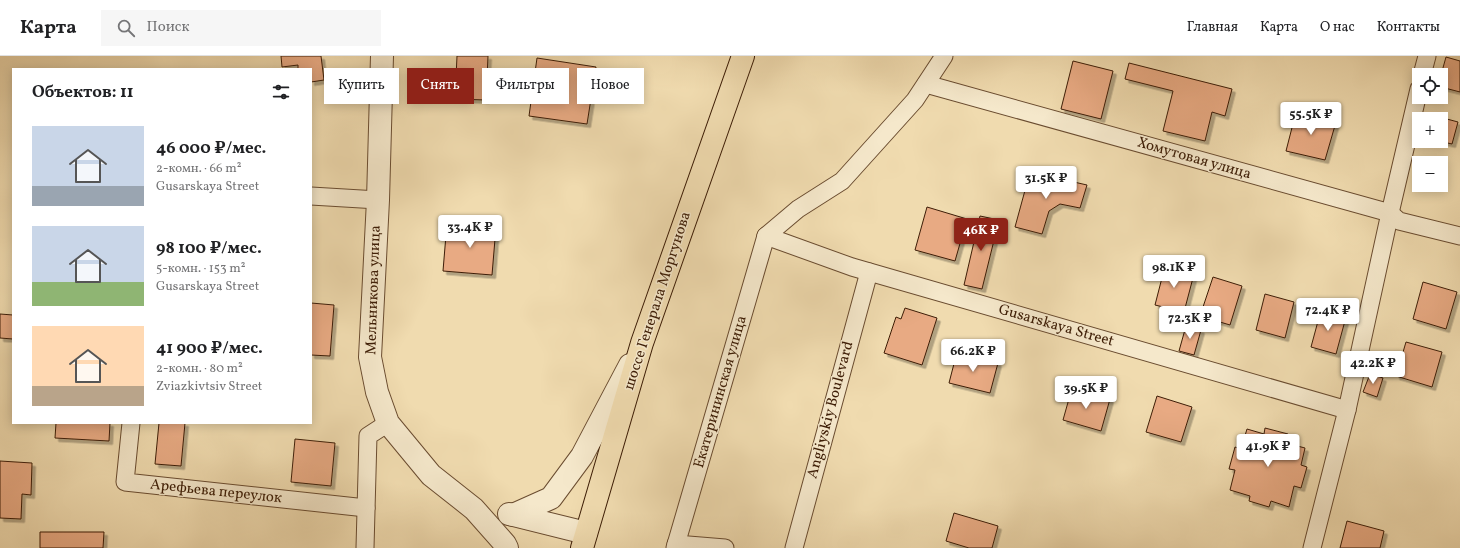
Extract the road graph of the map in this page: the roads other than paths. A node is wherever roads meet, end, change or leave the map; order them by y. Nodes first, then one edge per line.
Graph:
1 (382, 56) edge
2 (743, 56) edge
3 (944, 56) edge
4 (1427, 56) edge
5 (1424, 68) edge
6 (926, 84) junction
7 (1415, 104) edge
8 (312, 196) edge
9 (378, 200) junction
10 (1390, 213) junction
11 (766, 236) junction
12 (1460, 236) edge
13 (869, 272) junction
14 (642, 343) junction
15 (1347, 410) junction
16 (388, 423) junction
17 (131, 424) edge
18 (366, 508) junction
19 (474, 509) junction
20 (513, 515) junction
21 (584, 541) edge
22 (510, 546) edge
23 (675, 546) edge
24 (365, 548) edge
25 (725, 548) edge
26 (794, 548) edge
27 (1312, 548) edge

1 - 9 street, Мельникова улица
2 - 14 main road, шоссе Генерала Моргунова
3 - 6 street
4 - 5 street
6 - 10 street, Хомутовая улица
6 - 11 street
7 - 10 street
8 - 9 street
9 - 16 street, Мельникова улица
10 - 12 street, Хомутовая улица
10 - 15 street
11 - 13 street, Gusarskaya Street
11 - 23 street, Екатерининская улица
13 - 15 street, Gusarskaya Street
13 - 26 street, Angliyskiy Boulevard
14 - 20 street
14 - 21 main road, шоссе Генерала Моргунова
15 - 27 street
16 - 18 street
16 - 19 street, Мельникова улица
17 - 18 street, Арефьева переулок
18 - 24 street
19 - 20 street
19 - 22 street, Мельникова улица
20 - 21 street
23 - 25 street

